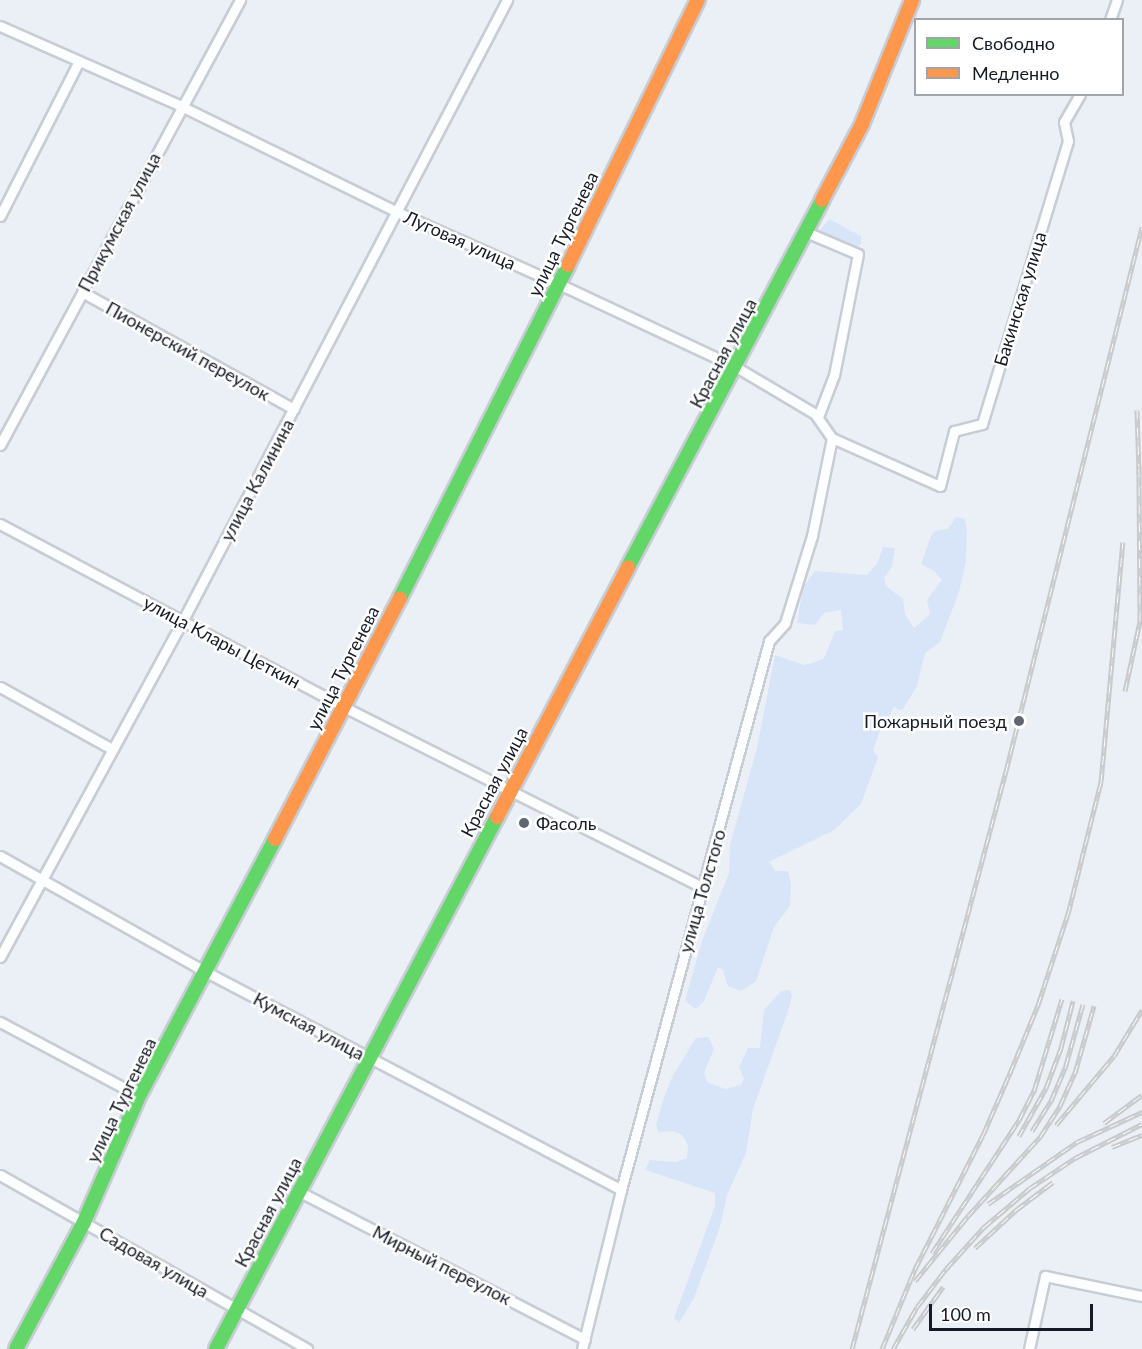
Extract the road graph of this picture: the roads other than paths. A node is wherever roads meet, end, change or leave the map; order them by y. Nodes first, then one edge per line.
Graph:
1 (240, 0) edge
2 (507, 0) edge
3 (698, 0) edge
4 (912, 0) edge
5 (1118, 0) edge
6 (1111, 18) edge
7 (0, 26) edge
8 (79, 61) junction
9 (1079, 96) edge
10 (181, 106) junction
11 (398, 212) junction
12 (0, 216) edge
13 (806, 232) junction
14 (559, 284) junction
15 (82, 292) junction
16 (736, 367) junction
17 (294, 409) junction
18 (818, 417) junction
19 (832, 438) junction
20 (0, 445) edge
21 (0, 525) edge
22 (183, 620) junction
23 (0, 687) edge
24 (344, 707) junction
25 (112, 749) junction
26 (510, 789) junction
27 (0, 856) edge
28 (42, 881) junction
29 (702, 887) junction
30 (0, 957) edge
31 (207, 972) junction
32 (0, 1022) edge
33 (370, 1059) junction
34 (139, 1096) junction
35 (0, 1175) edge
36 (621, 1190) junction
37 (298, 1191) junction
38 (84, 1222) junction
39 (1142, 1296) edge
40 (237, 1310) junction
41 (288, 1344) edge
42 (583, 1344) edge
43 (16, 1349) edge
44 (216, 1349) edge
45 (307, 1349) edge
46 (1029, 1349) edge

1 - 10 street, Прикумская улица
2 - 11 street, улица Калинина
3 - 14 street, улица Тургенева
4 - 13 street, Красная улица
5 - 6 street
7 - 8 street, Луговая улица
8 - 10 street, Луговая улица
8 - 12 street
9 - 19 street, Бакинская улица
10 - 11 street, Луговая улица
10 - 15 street, Прикумская улица
11 - 14 street, Луговая улица
11 - 17 street, улица Калинина
13 - 16 street, Красная улица
13 - 18 street
14 - 16 street, Луговая улица
14 - 24 street, улица Тургенева
15 - 17 street, Пионерский переулок
15 - 20 street, Прикумская улица
16 - 18 street, Луговая улица
16 - 26 street, Красная улица
17 - 22 street, улица Калинина
18 - 19 street, Луговая улица
19 - 29 street, улица Толстого
21 - 22 street, улица Клары Цеткин
22 - 24 street, улица Клары Цеткин
22 - 25 street, улица Калинина
23 - 25 street
24 - 26 street, улица Клары Цеткин
24 - 31 street, улица Тургенева
25 - 28 street, улица Калинина
26 - 29 street, улица Клары Цеткин
26 - 33 street, Красная улица
27 - 28 street, Кумская улица
28 - 30 street, улица Калинина
28 - 31 street, Кумская улица
29 - 36 street, улица Толстого
31 - 33 street, Кумская улица
31 - 34 street, улица Тургенева
32 - 34 street
33 - 36 street, Кумская улица
33 - 37 street, Красная улица
34 - 38 street, улица Тургенева
35 - 38 street, Садовая улица
36 - 42 street, улица Толстого
37 - 40 street, Красная улица
37 - 42 street, Мирный переулок
38 - 40 street, Садовая улица
38 - 43 street, улица Тургенева
39 - 46 street
40 - 41 street, Садовая улица
40 - 44 street, Красная улица
41 - 45 street, Садовая улица

